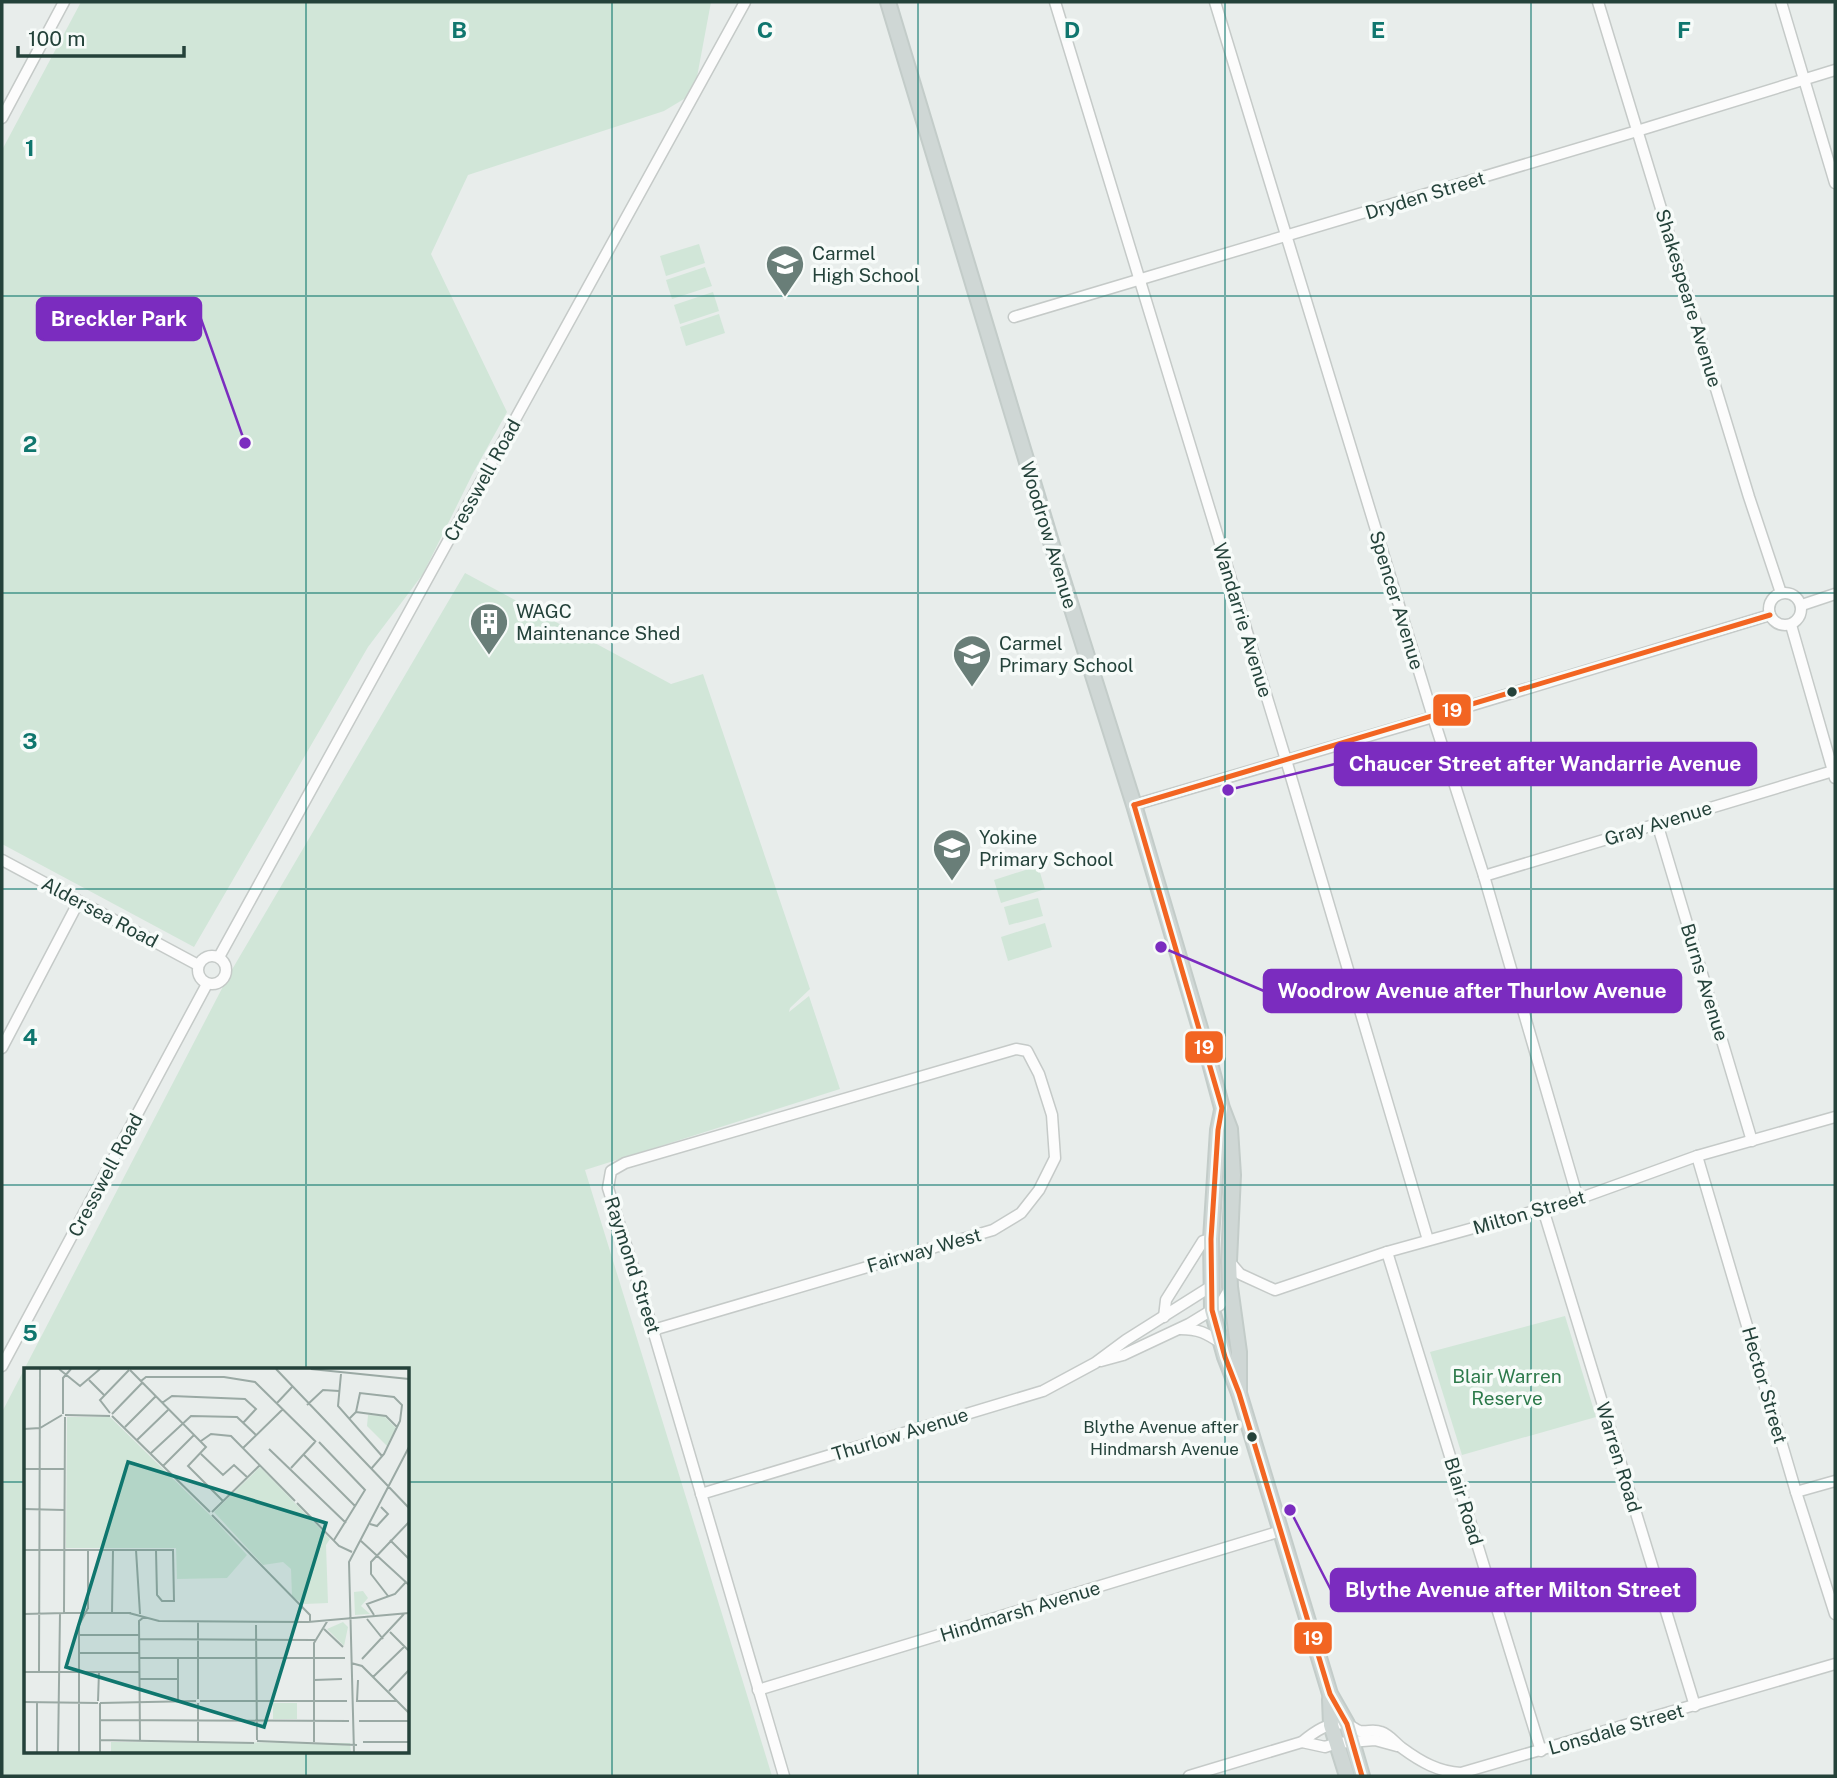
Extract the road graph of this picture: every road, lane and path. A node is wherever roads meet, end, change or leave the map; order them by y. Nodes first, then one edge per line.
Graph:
1 (64, 2) edge
2 (745, 2) edge
3 (888, 2) edge
4 (1055, 2) edge
5 (1215, 2) edge
6 (1598, 2) edge
7 (1780, 2) edge
8 (1835, 70) edge
9 (1804, 80) junction
10 (2, 118) edge
11 (1637, 131) junction
12 (1835, 183) edge
13 (1286, 237) junction
14 (1140, 280) junction
15 (1014, 317) dead end
16 (1781, 593) junction
17 (1835, 594) edge
18 (1802, 605) junction
19 (1770, 615) junction
20 (1791, 625) junction
21 (1433, 717) junction
22 (1286, 760) junction
23 (1834, 774) edge
24 (1133, 805) junction
25 (1657, 823) junction
26 (2, 860) edge
27 (1484, 876) junction
28 (79, 901) junction
29 (219, 957) junction
30 (198, 965) junction
31 (207, 984) junction
32 (2, 1048) edge
33 (1027, 1051) joint
34 (1222, 1108) junction
35 (1835, 1117) edge
36 (1752, 1141) junction
37 (1697, 1156) junction
38 (1578, 1199) junction
39 (1543, 1209) junction
40 (1211, 1239) junction
41 (1428, 1240) junction
42 (1387, 1252) junction
43 (1229, 1261) junction
44 (1210, 1287) junction
45 (1230, 1287) junction
46 (1212, 1310) junction
47 (1164, 1317) junction
48 (653, 1330) junction
49 (1177, 1330) junction
50 (1221, 1344) junction
51 (1095, 1363) junction
52 (2, 1366) edge
53 (1239, 1393) junction
54 (1835, 1481) edge
55 (1796, 1492) junction
56 (701, 1494) junction
57 (1281, 1531) junction
58 (1835, 1614) edge
59 (1835, 1664) edge
60 (758, 1689) junction
61 (1330, 1694) junction
62 (1695, 1706) junction
63 (1347, 1724) junction
64 (1331, 1725) junction
65 (1302, 1742) junction
66 (1352, 1742) junction
67 (1337, 1743) junction
68 (1401, 1747) junction
69 (1541, 1751) junction
70 (784, 1776) edge
71 (1189, 1776) edge
72 (1347, 1776) edge
73 (1363, 1776) edge

1 - 10 street
2 - 29 street, Cresswell Road
3 - 24 main road, Woodrow Avenue
4 - 14 street, Wandarrie Avenue
5 - 13 street, Spencer Avenue
6 - 11 street, Shakespeare Avenue
7 - 9 street
8 - 9 street, Dryden Street
9 - 11 street, Dryden Street
9 - 12 street
11 - 13 street, Dryden Street
11 - 16 street, Shakespeare Avenue
13 - 14 street, Dryden Street
13 - 21 street, Spencer Avenue
14 - 15 street, Dryden Street
14 - 22 street, Wandarrie Avenue
16 - 18 street
16 - 19 street
17 - 18 street
18 - 20 street
19 - 20 street
19 - 21 street
20 - 23 street
21 - 22 street
21 - 27 street, Spencer Avenue
22 - 24 street
22 - 41 street, Wandarrie Avenue
23 - 25 street, Gray Avenue
24 - 34 main road, Woodrow Avenue
25 - 27 street, Gray Avenue
25 - 36 street, Burns Avenue
26 - 28 street, Aldersea Road
27 - 38 street, Spencer Avenue
28 - 30 street, Aldersea Road
28 - 32 street
29 - 30 street
29 - 31 street, Cresswell Road
30 - 31 street
31 - 52 street, Cresswell Road
33 - 48 street, Fairway West
33 - 48 street, Raymond Street
34 - 40 main road, Woodrow Avenue
34 - 43 main road, Woodrow Avenue
35 - 36 street, Milton Street
36 - 37 street, Milton Street
37 - 38 street, Milton Street
37 - 55 street, Hector Street
38 - 39 street, Milton Street
39 - 41 street, Milton Street
39 - 62 street, Warren Road
40 - 44 main road, Woodrow Avenue
40 - 47 street
41 - 42 street, Milton Street
42 - 43 street, Milton Street
42 - 69 street, Blair Road
43 - 45 main road, Woodrow Avenue
44 - 46 main road, Woodrow Avenue
44 - 47 street, Thurlow Avenue
45 - 46 street, Thurlow Avenue
45 - 53 main road, Woodrow Avenue
46 - 49 street, Thurlow Avenue
46 - 50 main road, Woodrow Avenue
47 - 51 street, Thurlow Avenue
48 - 56 street, Raymond Street
49 - 50 street
49 - 51 street, Thurlow Avenue
50 - 53 main road, Woodrow Avenue
51 - 56 street, Thurlow Avenue
53 - 57 main road
54 - 55 street
55 - 58 street, Hector Street
56 - 60 street, Raymond Street
57 - 60 street, Hindmarsh Avenue
57 - 61 main road
59 - 62 street, Lonsdale Street
60 - 70 street, Raymond Street
61 - 63 main road
61 - 64 main road
62 - 69 street, Lonsdale Street
63 - 64 street, Lonsdale Street
63 - 66 main road
63 - 68 street, Lonsdale Street
64 - 65 street
64 - 67 main road
65 - 67 street, Lonsdale Street
65 - 71 street
66 - 67 street, Lonsdale Street
66 - 68 street, Lonsdale Street
66 - 73 main road
67 - 72 main road
68 - 69 street, Lonsdale Street

